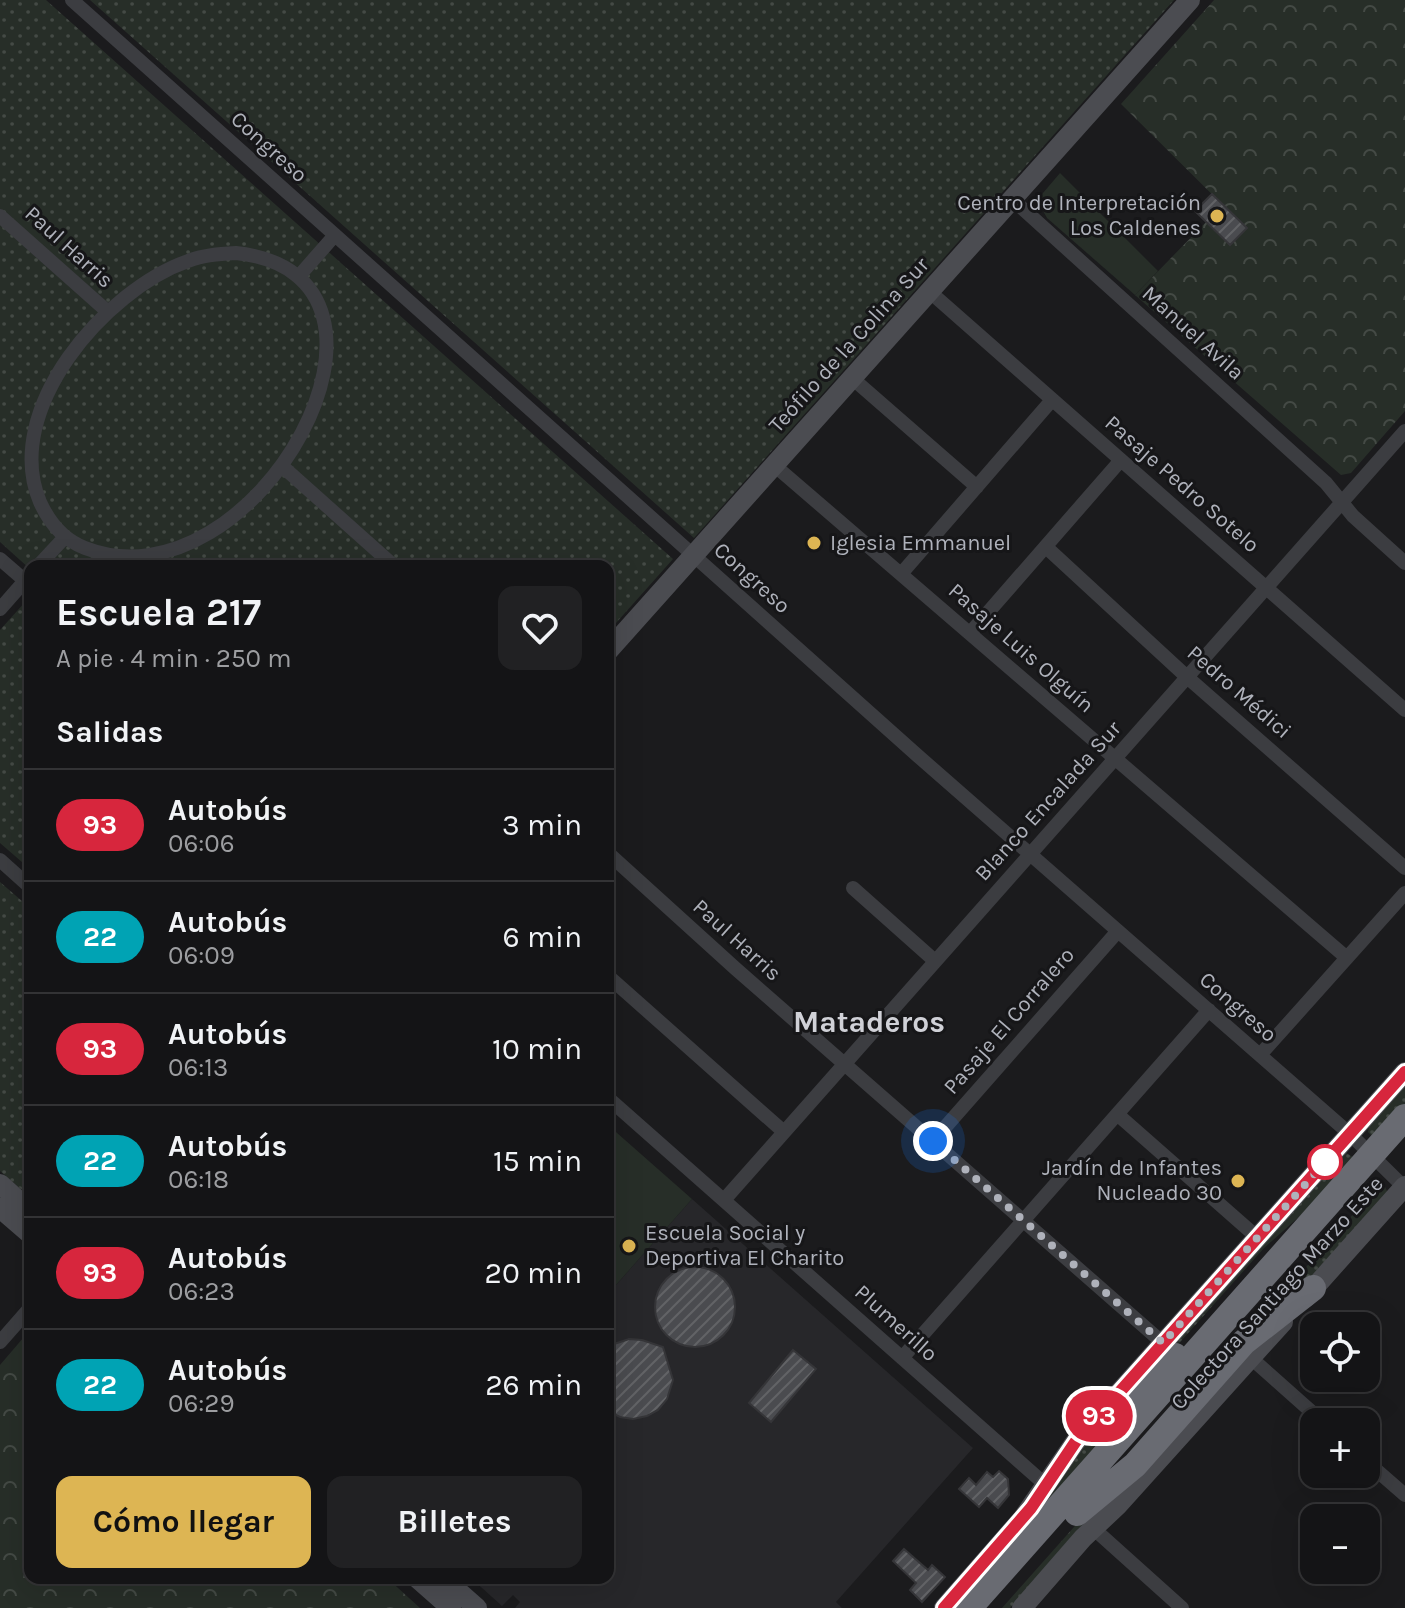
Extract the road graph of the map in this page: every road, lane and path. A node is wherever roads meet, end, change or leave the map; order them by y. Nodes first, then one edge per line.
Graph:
1 (72, 0) edge
2 (1190, 0) edge
3 (1012, 199) junction
4 (0, 216) edge
5 (335, 235) junction
6 (299, 276) junction
7 (929, 291) junction
8 (108, 312) junction
9 (852, 378) junction
10 (1052, 400) junction
11 (1405, 431) edge
12 (1121, 460) junction
13 (774, 465) junction
14 (282, 466) junction
15 (977, 487) junction
16 (1342, 502) junction
17 (65, 537) junction
18 (1046, 547) junction
19 (694, 555) junction
20 (0, 559) edge
21 (44, 560) edge
22 (387, 560) edge
23 (1405, 563) edge
24 (901, 574) junction
25 (24, 577) edge
26 (24, 584) edge
27 (1266, 588) junction
28 (0, 609) edge
29 (970, 633) junction
30 (614, 644) edge
31 (1187, 677) junction
32 (1405, 710) edge
33 (1115, 758) junction
34 (1030, 854) junction
35 (614, 858) edge
36 (0, 860) edge
37 (1405, 868) edge
38 (24, 882) edge
39 (853, 888) dead end
40 (1405, 893) edge
41 (1118, 931) junction
42 (1347, 958) junction
43 (935, 961) junction
44 (614, 981) edge
45 (1209, 1010) junction
46 (1260, 1055) junction
47 (844, 1064) junction
48 (1405, 1072) edge
49 (614, 1103) edge
50 (1117, 1114) junction
51 (1405, 1117) edge
52 (784, 1132) junction
53 (1350, 1134) junction
54 (933, 1141) junction
55 (1405, 1143) edge
56 (1377, 1161) junction
57 (0, 1184) edge
58 (1405, 1187) edge
59 (724, 1200) junction
60 (24, 1206) edge
61 (0, 1208) edge
62 (1324, 1208) junction
63 (1023, 1221) junction
64 (24, 1229) edge
65 (1258, 1238) junction
66 (1313, 1288) junction
67 (24, 1315) edge
68 (0, 1342) edge
69 (1163, 1343) junction
70 (902, 1358) junction
71 (1251, 1358) junction
72 (1107, 1406) junction
73 (1307, 1408) edge
74 (1380, 1473) edge
75 (1047, 1486) junction
76 (1405, 1495) edge
77 (1085, 1520) junction
78 (424, 1584) edge
79 (450, 1584) edge
80 (451, 1608) edge
81 (477, 1608) edge
82 (944, 1608) edge
83 (969, 1608) edge
84 (992, 1608) edge
85 (1022, 1608) edge
86 (1182, 1608) edge

1 - 5 street, Congreso
2 - 3 street, Teófilo de la Colina Sur
3 - 7 street, Teófilo de la Colina Sur
3 - 16 street, Manuel Avila
4 - 8 street, Paul Harris
5 - 6 street
5 - 19 street, Congreso
6 - 8 street
6 - 14 street
7 - 9 street, Teófilo de la Colina Sur
7 - 10 street, Pasaje Pedro Sotelo
8 - 17 street
9 - 13 street, Teófilo de la Colina Sur
9 - 15 street
10 - 12 street, Pasaje Pedro Sotelo
10 - 15 street
11 - 16 street, Blanco Encalada Sur
12 - 18 street
12 - 27 street, Pasaje Pedro Sotelo
13 - 19 street, Teófilo de la Colina Sur
13 - 24 street, Pasaje Luis Olguín
14 - 17 street
14 - 22 street
15 - 24 street
16 - 23 street, Manuel Avila
16 - 27 street, Blanco Encalada Sur
17 - 21 street
18 - 29 street
18 - 31 street, Pedro Médici
19 - 30 street, Teófilo de la Colina Sur
19 - 34 street, Congreso
20 - 25 street
24 - 29 street, Pasaje Luis Olguín
26 - 28 street
27 - 31 street, Blanco Encalada Sur
27 - 32 street, Pasaje Pedro Sotelo
29 - 33 street, Pasaje Luis Olguín
31 - 33 street, Blanco Encalada Sur
31 - 37 street, Pedro Médici
33 - 34 street, Blanco Encalada Sur
33 - 42 street, Pasaje Luis Olguín
34 - 41 street, Congreso
34 - 43 street, Blanco Encalada Sur
35 - 47 street, Paul Harris
36 - 38 street
39 - 43 street
40 - 42 street
41 - 45 street, Congreso
41 - 54 street, Pasaje El Corralero
42 - 46 street
43 - 47 street, Blanco Encalada Sur
44 - 52 street
45 - 46 street, Congreso
45 - 50 street
46 - 53 street, Congreso
47 - 52 street, Blanco Encalada Sur
47 - 54 street, Paul Harris
48 - 53 street
49 - 59 street, Plumerillo
50 - 63 street
50 - 65 street
51 - 56 highway
52 - 59 street, Blanco Encalada Sur
53 - 56 street, Congreso
53 - 65 street
54 - 63 street, Paul Harris
55 - 56 highway
56 - 58 street, Congreso
56 - 62 highway
56 - 77 highway
57 - 60 street
58 - 66 street, Colectora Santiago Marzo Este
59 - 70 street, Plumerillo
61 - 64 street
62 - 72 highway
62 - 83 highway
63 - 69 street, Paul Harris
63 - 70 street
65 - 69 street
66 - 71 street, Colectora Santiago Marzo Este
66 - 77 highway
67 - 68 street
69 - 72 street
70 - 75 street, Plumerillo
71 - 73 street
71 - 77 street, Colectora Santiago Marzo Este
72 - 75 street
74 - 76 street
75 - 82 street
77 - 84 highway
77 - 85 street, Colectora Santiago Marzo Este
77 - 86 street
78 - 80 street
79 - 81 street

